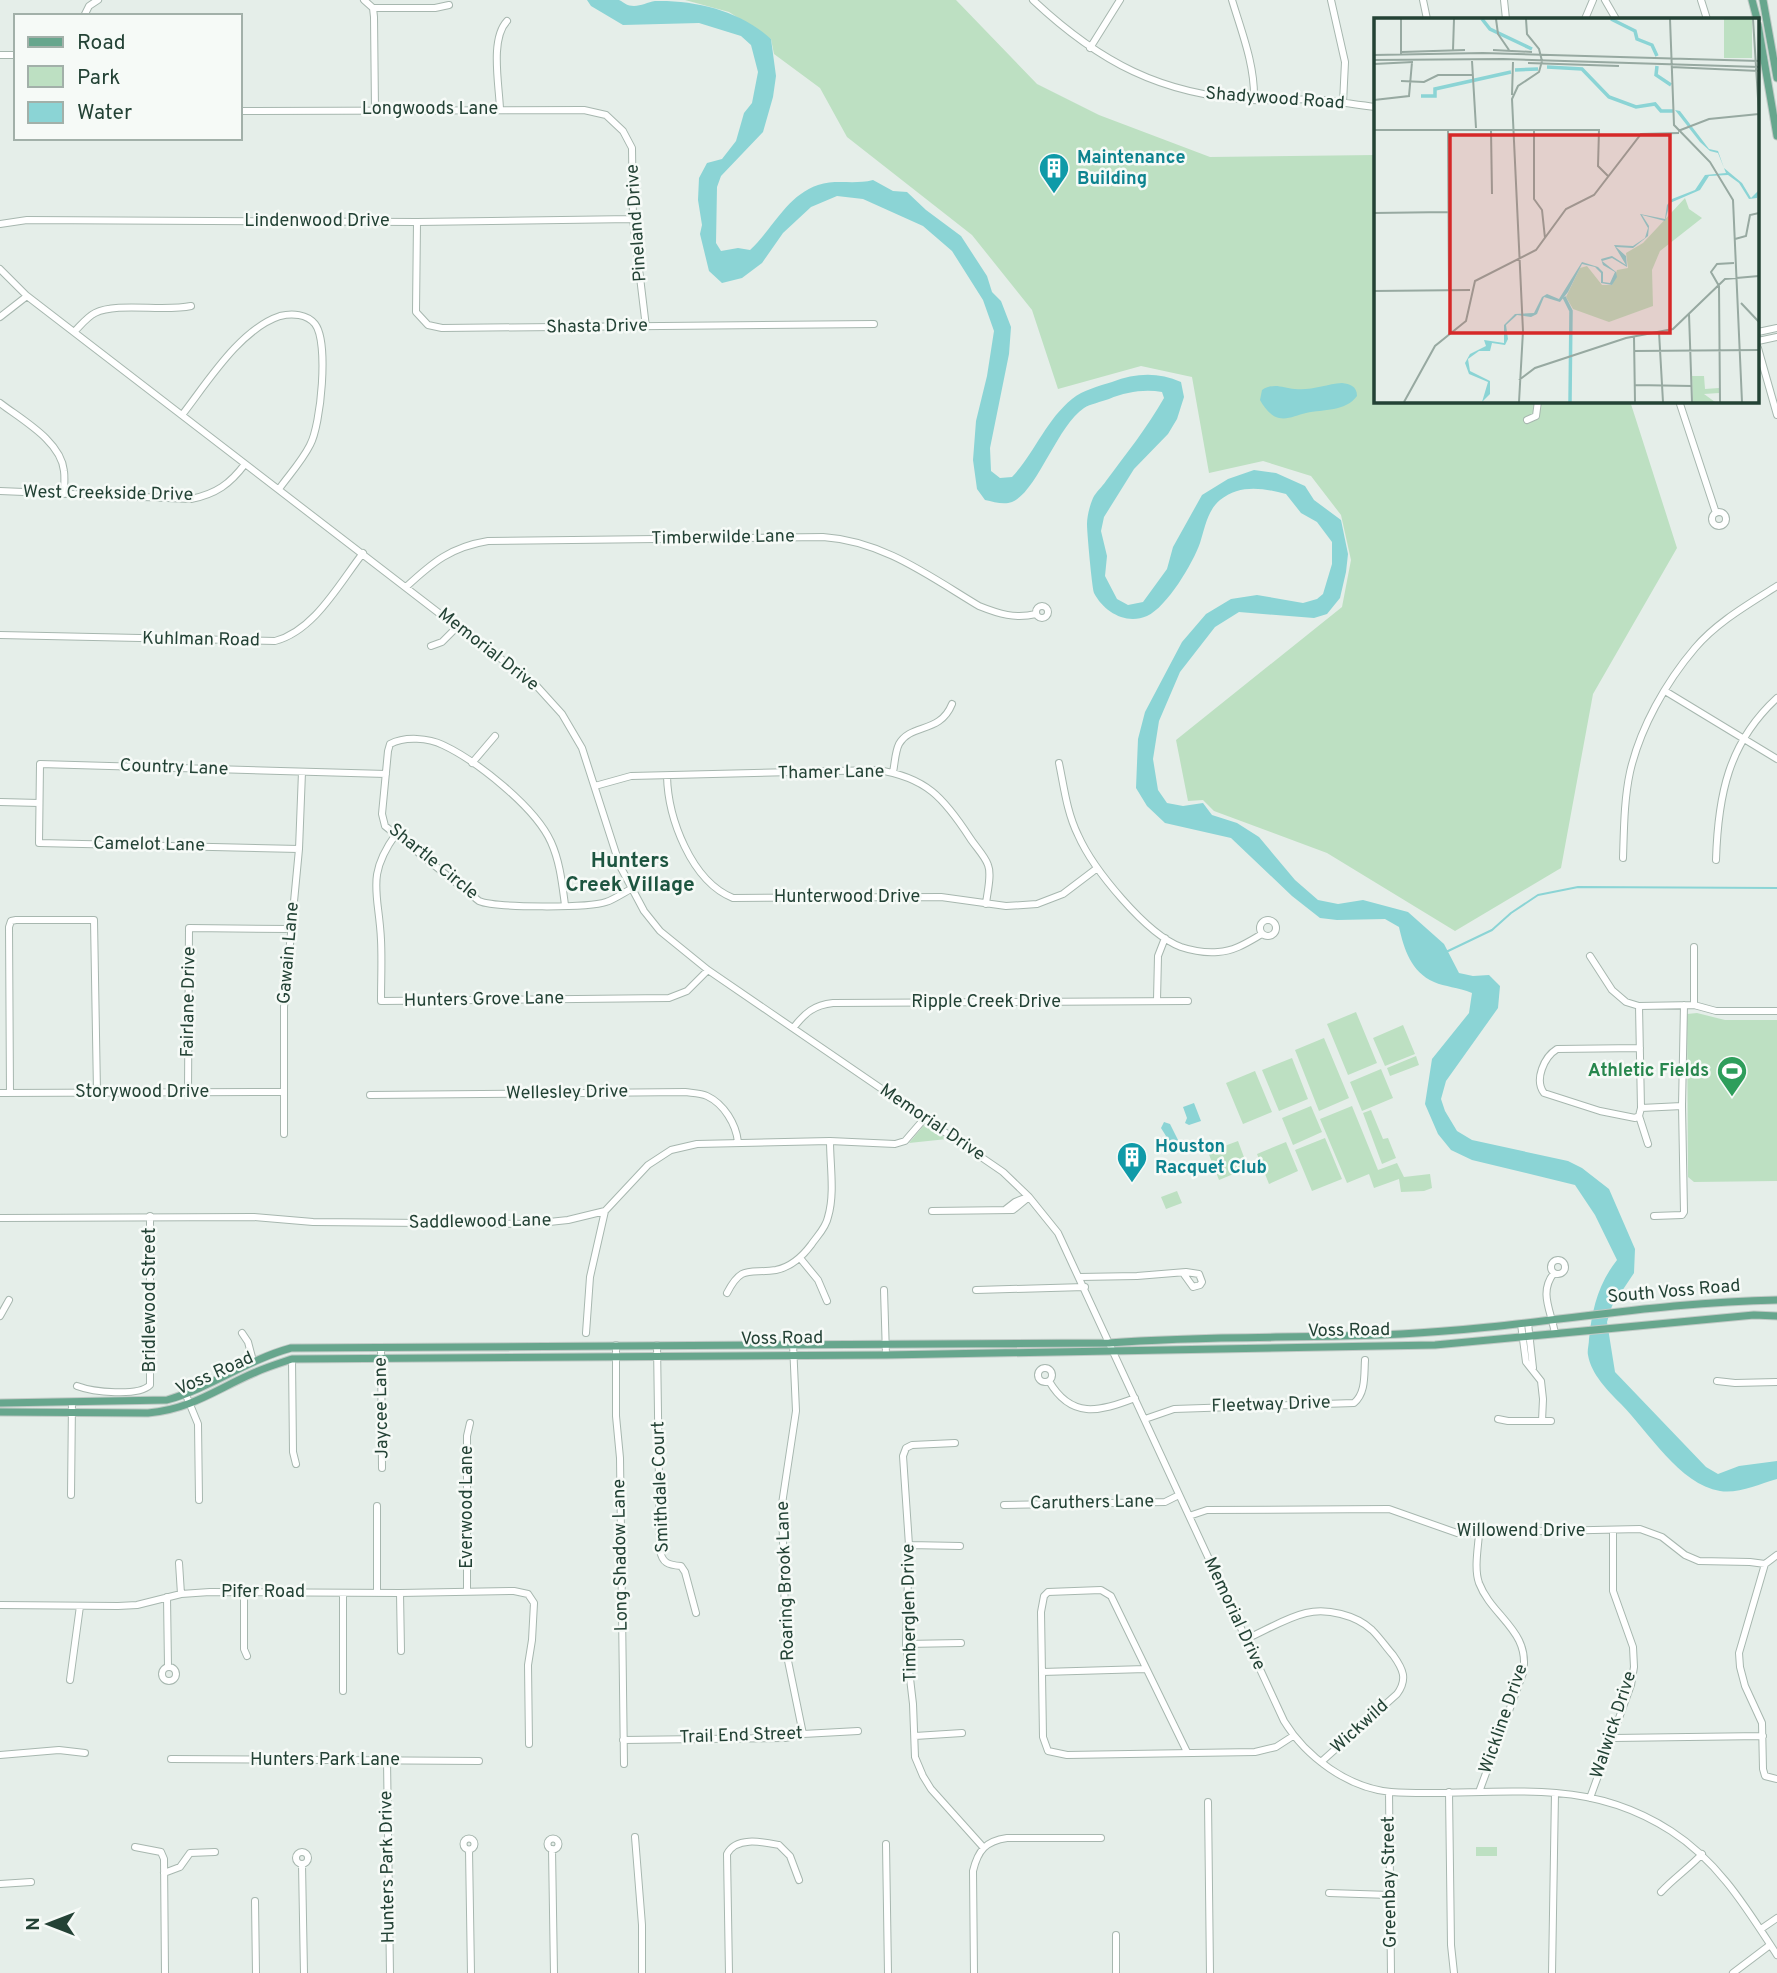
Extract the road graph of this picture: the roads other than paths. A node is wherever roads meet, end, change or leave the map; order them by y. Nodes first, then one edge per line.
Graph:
1 (98, 0) edge
2 (364, 0) edge
3 (1033, 0) edge
4 (1120, 0) edge
5 (1231, 0) edge
6 (1331, 0) edge
7 (1423, 0) edge
8 (1504, 0) edge
9 (1592, 0) edge
10 (1605, 0) edge
11 (1701, 0) edge
12 (1752, 0) edge
13 (1763, 0) edge
14 (449, 5) dead end
15 (373, 8) junction
16 (1765, 9) junction
17 (85, 14) edge
18 (1756, 15) edge
19 (1427, 18) edge
20 (1506, 18) edge
21 (1585, 18) edge
22 (1615, 18) edge
23 (1707, 18) edge
24 (507, 20) dead end
25 (1760, 33) edge
26 (1090, 48) junction
27 (1777, 78) edge
28 (1775, 94) edge
29 (1254, 100) junction
30 (1343, 103) junction
31 (1374, 107) edge
32 (500, 109) junction
33 (375, 110) junction
34 (242, 111) edge
35 (616, 124) joint
36 (1777, 136) edge
37 (633, 219) junction
38 (417, 222) junction
39 (0, 224) edge
40 (0, 269) edge
41 (27, 296) junction
42 (191, 306) dead end
43 (0, 317) edge
44 (874, 324) dead end
45 (646, 327) junction
46 (74, 332) junction
47 (1760, 355) edge
48 (1679, 402) edge
49 (0, 403) edge
50 (183, 415) junction
51 (1777, 415) edge
52 (245, 464) junction
53 (279, 489) junction
54 (0, 491) edge
55 (64, 494) junction
56 (1716, 513) dead end
57 (363, 553) junction
58 (1777, 586) edge
59 (406, 587) junction
60 (1036, 614) dead end
61 (457, 627) junction
62 (0, 635) edge
63 (431, 646) dead end
64 (1665, 691) junction
65 (1777, 698) edge
66 (952, 704) dead end
67 (495, 736) dead end
68 (1743, 738) junction
69 (1777, 759) edge
70 (472, 763) junction
71 (1059, 763) dead end
72 (302, 772) junction
73 (893, 772) junction
74 (386, 774) junction
75 (667, 776) junction
76 (595, 786) junction
77 (0, 802) edge
78 (39, 803) junction
79 (396, 834) junction
80 (299, 849) junction
81 (1623, 858) dead end
82 (1716, 860) dead end
83 (1096, 869) junction
84 (631, 889) junction
85 (986, 904) junction
86 (565, 905) junction
87 (291, 929) junction
88 (1262, 934) dead end
89 (1165, 938) junction
90 (1694, 947) dead end
91 (1590, 956) dead end
92 (708, 970) junction
93 (1157, 1000) junction
94 (1188, 1001) dead end
95 (1684, 1005) junction
96 (1694, 1005) junction
97 (1639, 1006) junction
98 (1777, 1011) edge
99 (794, 1027) junction
100 (1640, 1048) junction
101 (97, 1092) junction
102 (284, 1092) junction
103 (0, 1093) edge
104 (10, 1093) junction
105 (188, 1093) junction
106 (370, 1095) dead end
107 (1682, 1106) junction
108 (1641, 1108) junction
109 (1639, 1116) junction
110 (924, 1119) junction
111 (284, 1134) dead end
112 (830, 1141) junction
113 (738, 1142) junction
114 (1648, 1144) dead end
115 (1029, 1197) junction
116 (605, 1211) junction
117 (932, 1211) dead end
118 (150, 1216) junction
119 (1654, 1216) dead end
120 (0, 1218) edge
121 (800, 1258) junction
122 (1183, 1273) dead end
123 (1554, 1273) dead end
124 (1079, 1276) junction
125 (1085, 1287) junction
126 (884, 1290) dead end
127 (976, 1290) dead end
128 (727, 1293) dead end
129 (9, 1300) dead end
130 (1777, 1300) edge
131 (827, 1301) dead end
132 (1692, 1306) junction
133 (1777, 1315) edge
134 (0, 1316) edge
135 (1573, 1317) joint
136 (1553, 1320) junction
137 (1702, 1320) junction
138 (1525, 1323) junction
139 (1465, 1329) junction
140 (1575, 1332) joint
141 (242, 1333) dead end
142 (586, 1333) dead end
143 (1555, 1334) junction
144 (1329, 1335) junction
145 (1260, 1336) junction
146 (1527, 1336) junction
147 (1466, 1342) junction
148 (1109, 1343) junction
149 (793, 1344) junction
150 (886, 1344) junction
151 (616, 1345) junction
152 (657, 1345) junction
153 (728, 1345) junction
154 (520, 1346) junction
155 (446, 1347) junction
156 (1260, 1347) junction
157 (1329, 1347) junction
158 (308, 1348) junction
159 (381, 1348) junction
160 (1113, 1352) junction
161 (793, 1354) junction
162 (886, 1355) junction
163 (728, 1356) junction
164 (520, 1357) junction
165 (616, 1357) junction
166 (657, 1357) junction
167 (308, 1358) junction
168 (381, 1358) junction
169 (445, 1358) junction
170 (292, 1359) junction
171 (1365, 1360) dead end
172 (253, 1361) junction
173 (1049, 1381) dead end
174 (1717, 1381) dead end
175 (1777, 1382) edge
176 (78, 1386) dead end
177 (186, 1395) junction
178 (1135, 1398) junction
179 (72, 1402) junction
180 (0, 1403) edge
181 (191, 1404) junction
182 (0, 1412) edge
183 (72, 1412) junction
184 (1145, 1419) junction
185 (1497, 1419) dead end
186 (1542, 1420) junction
187 (1551, 1421) dead end
188 (470, 1423) dead end
189 (955, 1443) dead end
190 (296, 1464) dead end
191 (382, 1468) dead end
192 (71, 1495) dead end
193 (1179, 1495) junction
194 (199, 1500) dead end
195 (1004, 1505) dead end
196 (377, 1506) dead end
197 (1189, 1516) junction
198 (1613, 1530) junction
199 (1479, 1534) junction
200 (909, 1545) junction
201 (960, 1546) dead end
202 (1777, 1555) edge
203 (179, 1563) dead end
204 (1765, 1564) junction
205 (244, 1592) junction
206 (377, 1592) junction
207 (467, 1592) junction
208 (343, 1593) junction
209 (400, 1593) junction
210 (181, 1594) junction
211 (167, 1597) junction
212 (0, 1605) edge
213 (80, 1606) junction
214 (696, 1613) dead end
215 (1246, 1639) junction
216 (961, 1643) dead end
217 (906, 1644) junction
218 (401, 1651) dead end
219 (247, 1656) dead end
220 (168, 1667) dead end
221 (1146, 1669) junction
222 (1042, 1672) junction
223 (71, 1680) dead end
224 (343, 1691) dead end
225 (858, 1731) dead end
226 (962, 1733) dead end
227 (803, 1734) junction
228 (915, 1736) junction
229 (1293, 1736) junction
230 (1763, 1736) junction
231 (1613, 1738) junction
232 (623, 1740) junction
233 (528, 1744) dead end
234 (1187, 1752) junction
235 (85, 1753) dead end
236 (0, 1755) edge
237 (171, 1759) dead end
238 (387, 1760) junction
239 (479, 1761) dead end
240 (1321, 1762) junction
241 (624, 1764) dead end
242 (1777, 1779) edge
243 (1389, 1792) junction
244 (1449, 1792) junction
245 (1479, 1792) junction
246 (1555, 1793) junction
247 (1590, 1798) junction
248 (1208, 1802) dead end
249 (635, 1837) dead end
250 (1101, 1838) dead end
251 (886, 1844) dead end
252 (135, 1847) dead end
253 (983, 1847) junction
254 (552, 1849) dead end
255 (469, 1850) dead end
256 (215, 1852) dead end
257 (1702, 1854) junction
258 (302, 1864) dead end
259 (164, 1873) junction
260 (799, 1880) dead end
261 (31, 1882) dead end
262 (0, 1884) edge
263 (1661, 1892) dead end
264 (1329, 1893) dead end
265 (1390, 1895) junction
266 (255, 1901) dead end
267 (1777, 1919) edge
268 (1761, 1929) junction
269 (1116, 1935) dead end
270 (1770, 1945) junction
271 (1777, 1955) edge
272 (165, 1973) edge
273 (256, 1973) edge
274 (304, 1973) edge
275 (390, 1973) edge
276 (471, 1973) edge
277 (554, 1973) edge
278 (642, 1973) edge
279 (729, 1973) edge
280 (888, 1973) edge
281 (974, 1973) edge
282 (1116, 1973) edge
283 (1210, 1973) edge
284 (1391, 1973) edge
285 (1454, 1973) edge
286 (1552, 1973) edge
287 (1733, 1973) edge

1 - 17 street
2 - 15 street
3 - 26 street, Shadywood Road
4 - 26 street
5 - 29 street
6 - 30 street
7 - 19 street
8 - 20 street
9 - 21 street
10 - 22 street
11 - 23 street
12 - 18 main road
13 - 16 main road
14 - 15 street
15 - 33 street
16 - 18 main road
16 - 27 main road
24 - 32 street
25 - 28 main road
26 - 29 street, Shadywood Road
28 - 36 main road
29 - 30 street, Shadywood Road
30 - 31 street, Shadywood Road
32 - 33 street, Longwoods Lane
32 - 35 street, Longwoods Lane
33 - 34 street, Longwoods Lane
35 - 37 street, Pineland Drive
37 - 38 street, Lindenwood Drive
37 - 45 street, Pineland Drive
38 - 39 street, Lindenwood Drive
38 - 45 street, Shasta Drive
40 - 41 street, Memorial Drive
41 - 43 street
41 - 46 street, Memorial Drive
42 - 46 street
44 - 45 street, Shasta Drive
46 - 50 street, Memorial Drive
47 - 51 street
48 - 56 street
49 - 55 street
50 - 52 street, Memorial Drive
50 - 53 street
52 - 53 street, Memorial Drive
52 - 55 street, West Creekside Drive
53 - 57 street, Memorial Drive
54 - 55 street, West Creekside Drive
57 - 59 street, Memorial Drive
57 - 62 street, Kuhlman Road
58 - 64 street
59 - 60 street, Timberwilde Lane
59 - 61 street, Memorial Drive
61 - 63 street
61 - 76 street, Memorial Drive
64 - 68 street
64 - 81 street
65 - 68 street
66 - 73 street
67 - 70 street
68 - 69 street
68 - 82 street
70 - 74 street, Shartle Circle
70 - 86 street, Shartle Circle
71 - 83 street
72 - 74 street, Country Lane
72 - 78 street, Country Lane
72 - 80 street, Gawain Lane
73 - 75 street, Thamer Lane
73 - 85 street, Thamer Lane
74 - 79 street, Shartle Circle
75 - 76 street, Thamer Lane
75 - 85 street, Hunterwood Drive
76 - 84 street, Memorial Drive
77 - 78 street
78 - 80 street, Camelot Lane
79 - 86 street, Shartle Circle
79 - 92 street, Hunters Grove Lane
80 - 87 street, Gawain Lane
83 - 85 street, Hunterwood Drive
83 - 89 street
84 - 86 street, Shartle Circle
84 - 92 street, Memorial Drive
87 - 102 street, Gawain Lane
87 - 105 street, Fairlane Drive
88 - 89 street
89 - 93 street
90 - 96 street
91 - 97 street
92 - 99 street, Memorial Drive
93 - 94 street, Ripple Creek Drive
93 - 99 street, Ripple Creek Drive
95 - 96 street
95 - 97 street
95 - 107 street
96 - 98 street
97 - 100 street
99 - 110 street, Memorial Drive
100 - 108 street
100 - 109 street
101 - 104 street, Storywood Drive
101 - 104 street
101 - 105 street, Storywood Drive
102 - 105 street, Storywood Drive
102 - 111 street, Gawain Lane
103 - 104 street, Storywood Drive
106 - 113 street, Wellesley Drive
107 - 108 street
107 - 119 street
108 - 109 street
109 - 114 street
110 - 112 street
110 - 115 street, Memorial Drive
112 - 113 street
112 - 121 street
113 - 116 street
115 - 117 street
115 - 124 street, Memorial Drive
116 - 118 street, Saddlewood Lane
116 - 142 street
118 - 120 street, Saddlewood Lane
118 - 176 street, Bridlewood Street
121 - 128 street
121 - 131 street
122 - 124 street
123 - 136 street
124 - 125 street, Memorial Drive
125 - 127 street
125 - 148 street, Memorial Drive
126 - 150 street
129 - 134 street
130 - 132 main road, South Voss Road
132 - 135 main road, South Voss Road
132 - 137 main road
133 - 137 main road, South Voss Road
135 - 136 main road, Voss Road
136 - 138 main road, Voss Road
136 - 143 street
137 - 140 main road, South Voss Road
138 - 139 main road, Voss Road
138 - 146 street
139 - 144 main road, Voss Road
139 - 147 main road
140 - 143 main road, Voss Road
141 - 172 street
143 - 146 main road, Voss Road
144 - 145 main road, Voss Road
144 - 157 main road
145 - 148 main road, Voss Road
145 - 156 main road
146 - 147 main road, Voss Road
146 - 186 street
147 - 157 main road, Voss Road
148 - 150 main road, Voss Road
148 - 160 street, Memorial Drive
149 - 150 main road, Voss Road
149 - 153 main road, Voss Road
149 - 161 street, Roaring Brook Lane
150 - 162 street
151 - 152 main road, Voss Road
151 - 154 main road, Voss Road
151 - 165 street, Long Shadow Lane
152 - 153 main road, Voss Road
152 - 166 street, Smithdale Court
153 - 163 main road
154 - 155 main road, Voss Road
154 - 164 main road
155 - 159 main road, Voss Road
155 - 169 main road
156 - 157 main road, Voss Road
156 - 160 main road, Voss Road
158 - 159 main road, Voss Road
158 - 167 main road
158 - 172 main road, Voss Road
159 - 168 street, Jaycee Lane
160 - 162 main road, Voss Road
160 - 178 street, Memorial Drive
161 - 162 main road, Voss Road
161 - 163 main road, Voss Road
161 - 227 street, Roaring Brook Lane
163 - 166 main road, Voss Road
164 - 165 main road, Voss Road
164 - 169 main road, Voss Road
165 - 166 main road, Voss Road
165 - 232 street, Long Shadow Lane
166 - 214 street, Smithdale Court
167 - 168 main road, Voss Road
167 - 170 main road, Voss Road
168 - 169 main road, Voss Road
168 - 191 street, Jaycee Lane
170 - 181 main road, Voss Road
170 - 190 street
171 - 184 street, Fleetway Drive
172 - 177 main road, Voss Road
173 - 178 street
174 - 175 street
177 - 179 main road, Voss Road
177 - 181 street
178 - 184 street, Memorial Drive
179 - 180 main road, Voss Road
179 - 183 street
181 - 183 main road, Voss Road
181 - 194 street
182 - 183 main road, Voss Road
183 - 192 street
184 - 193 street, Memorial Drive
185 - 186 street
186 - 187 street
188 - 207 street, Everwood Lane
189 - 200 street, Timberglen Drive
193 - 195 street, Caruthers Lane
193 - 197 street, Memorial Drive
196 - 206 street
197 - 199 street, Willowend Drive
197 - 215 street, Memorial Drive
198 - 199 street, Willowend Drive
198 - 204 street, Willowend Drive
198 - 231 street, Walwick Drive
199 - 245 street, Wickline Drive
200 - 201 street
200 - 217 street, Timberglen Drive
202 - 204 street
203 - 210 street
204 - 230 street
205 - 208 street, Pifer Road
205 - 210 street, Pifer Road
205 - 219 street
206 - 208 street, Pifer Road
206 - 209 street, Pifer Road
207 - 209 street, Pifer Road
207 - 233 street, Pifer Road
208 - 224 street
209 - 218 street
210 - 211 street, Pifer Road
211 - 213 street, Pifer Road
211 - 220 street
212 - 213 street, Pifer Road
213 - 223 street
215 - 229 street, Memorial Drive
215 - 240 street, Wickwild
216 - 217 street
217 - 228 street, Timberglen Drive
221 - 222 street
221 - 222 street
221 - 234 street
222 - 234 street
225 - 227 street, Trail End Street
226 - 228 street
227 - 232 street, Trail End Street
228 - 253 street, Timberglen Drive
229 - 234 street
229 - 240 street, Memorial Drive
230 - 231 street
230 - 242 street
231 - 247 street, Walwick Drive
232 - 241 street, Long Shadow Lane
235 - 236 street
237 - 238 street, Hunters Park Lane
238 - 239 street, Hunters Park Lane
238 - 275 street, Hunters Park Drive
240 - 243 street, Memorial Drive
243 - 244 street, Memorial Drive
243 - 265 street, Greenbay Street
244 - 245 street, Memorial Drive
244 - 285 street
245 - 246 street, Memorial Drive
246 - 247 street, Memorial Drive
246 - 286 street
247 - 257 street, Memorial Drive
248 - 283 street
249 - 278 street
250 - 253 street
251 - 280 street
252 - 259 street
253 - 281 street
254 - 277 street
255 - 276 street
256 - 259 street
257 - 263 street
257 - 268 street, Memorial Drive
258 - 274 street
259 - 272 street
260 - 279 street
261 - 262 street
264 - 265 street
265 - 284 street, Greenbay Street
266 - 273 street
267 - 268 street
268 - 270 street, Memorial Drive
269 - 282 street
270 - 271 street, Memorial Drive
270 - 287 street

